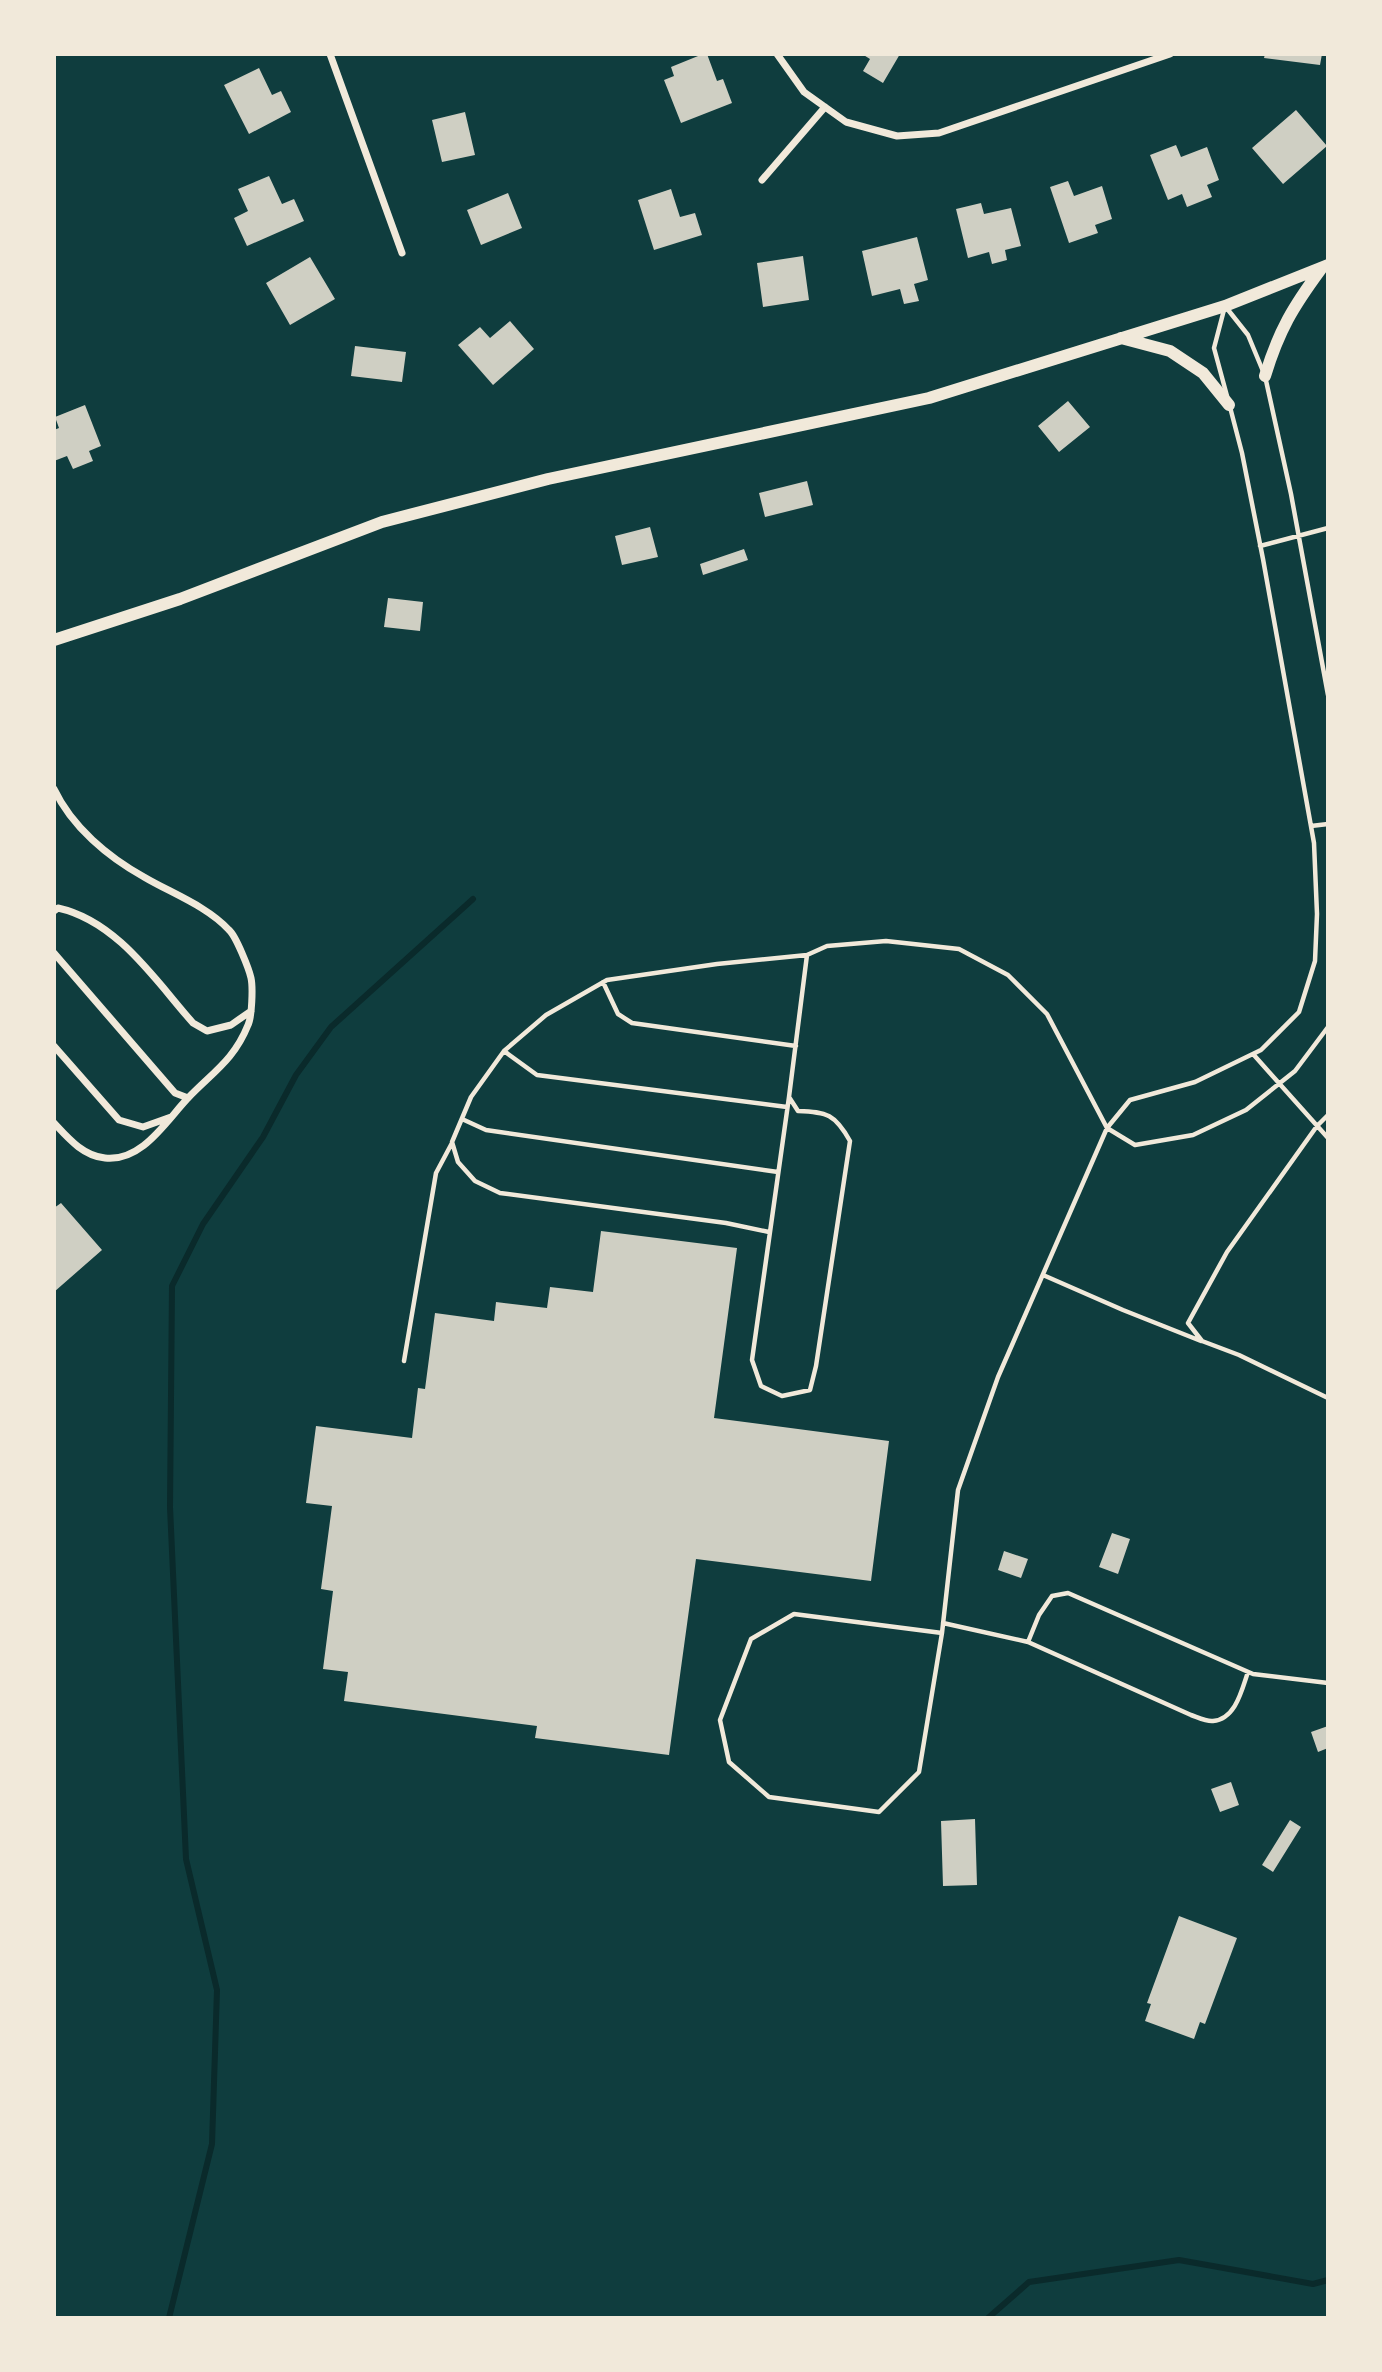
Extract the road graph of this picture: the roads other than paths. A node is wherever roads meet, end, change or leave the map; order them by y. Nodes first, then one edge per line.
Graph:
1 (330, 54) edge
2 (776, 54) edge
3 (1170, 54) edge
4 (825, 107) junction
5 (762, 180) dead end
6 (402, 253) dead end
7 (1324, 267) edge
8 (1225, 306) junction
9 (1120, 338) junction
10 (1265, 376) junction
11 (1229, 405) junction
12 (1328, 528) edge
13 (1299, 537) junction
14 (1260, 546) junction
15 (54, 640) edge
16 (1328, 695) edge
17 (54, 789) edge
18 (1328, 824) edge
19 (1311, 826) junction
20 (54, 902) edge
21 (54, 911) edge
22 (69, 911) junction
23 (54, 953) edge
24 (807, 955) junction
25 (603, 982) junction
26 (251, 1011) junction
27 (1328, 1027) edge
28 (54, 1046) edge
29 (796, 1046) junction
30 (504, 1051) junction
31 (1253, 1054) junction
32 (1279, 1083) junction
33 (789, 1097) junction
34 (188, 1098) junction
35 (787, 1107) junction
36 (1328, 1115) edge
37 (172, 1117) junction
38 (462, 1119) junction
39 (54, 1123) edge
40 (1317, 1126) junction
41 (1107, 1128) junction
42 (1328, 1138) edge
43 (452, 1142) junction
44 (778, 1172) junction
45 (769, 1232) junction
46 (1043, 1275) junction
47 (1202, 1341) junction
48 (404, 1361) dead end
49 (1328, 1398) edge
50 (943, 1623) junction
51 (942, 1633) junction
52 (1028, 1642) junction
53 (1248, 1672) junction
54 (1328, 1683) edge

1 - 6 street
2 - 4 street
3 - 4 street
4 - 5 street
7 - 8 main road
7 - 10 main road
8 - 9 main road
8 - 10 lane
8 - 11 lane
9 - 11 main road
9 - 15 main road
10 - 13 lane
11 - 14 lane
12 - 13 lane
13 - 14 lane
13 - 16 lane
14 - 19 lane
17 - 26 street
18 - 19 lane
19 - 31 lane
20 - 22 street
21 - 22 street
22 - 26 street
23 - 34 street
24 - 25 lane
24 - 29 lane
24 - 41 lane
25 - 29 lane
25 - 30 lane
26 - 34 street
27 - 32 lane
28 - 37 street
29 - 33 lane
30 - 35 lane
30 - 38 lane
31 - 32 lane
31 - 41 lane
32 - 40 lane
32 - 41 lane
33 - 35 lane
33 - 45 lane
34 - 37 street
35 - 44 lane
36 - 40 lane
37 - 39 street
38 - 43 lane
38 - 44 lane
40 - 42 lane
40 - 47 lane
41 - 46 lane
43 - 45 lane
43 - 48 lane
44 - 45 lane
46 - 47 lane
46 - 50 lane
47 - 49 lane
50 - 51 lane
50 - 52 lane
51 - 51 lane
52 - 53 lane
52 - 53 lane
53 - 54 lane

